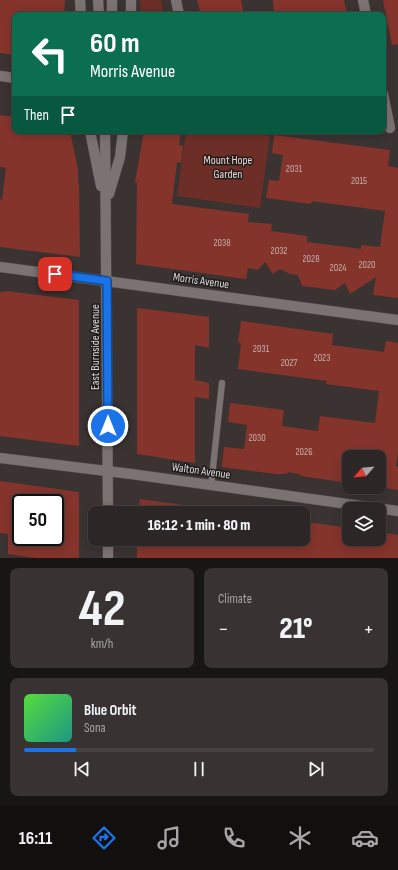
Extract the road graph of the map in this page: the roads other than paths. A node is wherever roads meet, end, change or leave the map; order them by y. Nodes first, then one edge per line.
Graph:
1 (80, 0) edge
2 (98, 0) edge
3 (112, 0) edge
4 (131, 0) edge
5 (176, 0) edge
6 (363, 0) edge
7 (81, 12) edge
8 (99, 12) edge
9 (112, 12) edge
10 (131, 12) edge
11 (178, 12) edge
12 (365, 12) edge
13 (0, 76) edge
14 (12, 78) edge
15 (386, 109) edge
16 (390, 128) edge
17 (91, 134) edge
18 (105, 134) edge
19 (123, 134) edge
20 (106, 206) junction
21 (0, 267) edge
22 (107, 281) junction
23 (398, 320) edge
24 (222, 383) dead end
25 (0, 458) edge
26 (108, 472) junction
27 (212, 486) junction
28 (108, 506) edge
29 (398, 511) edge
30 (108, 546) edge
31 (108, 558) edge

1 - 7 street
2 - 8 street
3 - 9 street
4 - 10 street
5 - 11 street
6 - 12 street
13 - 14 street
15 - 16 street
17 - 20 street, East Burnside Avenue
18 - 20 street, East Burnside Avenue
19 - 20 street, East Burnside Avenue
20 - 22 street, East Burnside Avenue
21 - 22 street, Morris Avenue
22 - 23 street, Morris Avenue
22 - 26 street, East Burnside Avenue
24 - 27 lane
25 - 26 street, Walton Avenue
26 - 27 street, Walton Avenue
26 - 28 street, East Burnside Avenue
27 - 29 street, Walton Avenue
30 - 31 street

